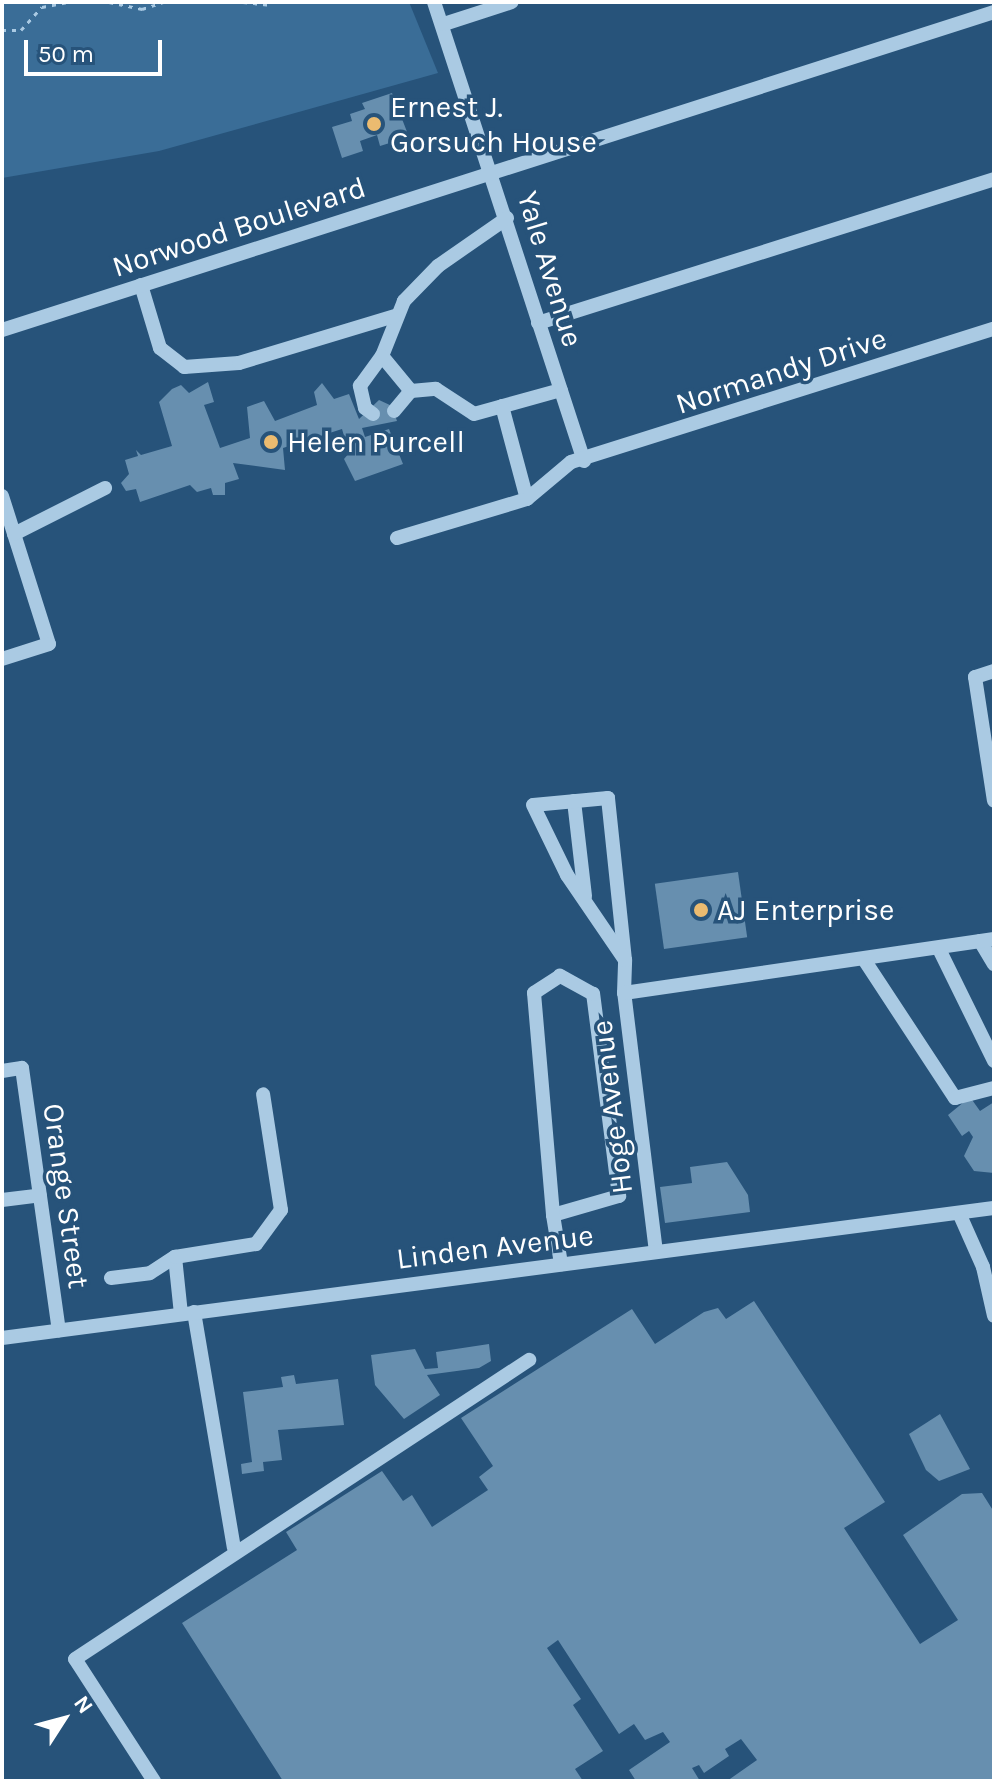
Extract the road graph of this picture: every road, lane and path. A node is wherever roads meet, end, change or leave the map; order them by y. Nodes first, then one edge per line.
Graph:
1 (67, 2) edge
2 (109, 2) edge
3 (164, 2) edge
4 (243, 2) edge
5 (434, 2) edge
6 (512, 2) edge
7 (272, 5) dead end
8 (993, 7) edge
9 (444, 24) junction
10 (2, 30) edge
11 (492, 173) junction
12 (994, 179) edge
13 (507, 218) junction
14 (141, 285) junction
15 (395, 316) junction
16 (538, 323) junction
17 (994, 329) edge
18 (2, 330) edge
19 (382, 356) junction
20 (561, 390) junction
21 (411, 391) junction
22 (502, 406) junction
23 (394, 411) dead end
24 (373, 414) dead end
25 (584, 461) junction
26 (105, 488) dead end
27 (2, 498) edge
28 (527, 499) junction
29 (14, 534) junction
30 (397, 538) dead end
31 (2, 659) edge
32 (994, 671) edge
33 (574, 801) junction
34 (994, 801) edge
35 (586, 900) junction
36 (987, 940) edge
37 (939, 949) junction
38 (625, 960) junction
39 (865, 961) junction
40 (994, 964) edge
41 (624, 993) junction
42 (994, 1061) edge
43 (2, 1071) edge
44 (994, 1088) edge
45 (263, 1094) dead end
46 (40, 1195) junction
47 (2, 1200) edge
48 (994, 1208) edge
49 (959, 1213) junction
50 (553, 1215) junction
51 (656, 1252) junction
52 (175, 1257) junction
53 (561, 1264) junction
54 (111, 1278) dead end
55 (993, 1312) edge
56 (188, 1313) junction
57 (59, 1330) junction
58 (2, 1338) edge
59 (529, 1360) dead end
60 (234, 1548) junction
61 (154, 1781) edge

1 - 10 path
2 - 3 path
4 - 7 path
5 - 9 street, Yale Avenue
6 - 9 street
8 - 11 street, Norwood Boulevard
9 - 11 street, Yale Avenue
11 - 13 street, Yale Avenue
11 - 14 street, Norwood Boulevard
12 - 16 street
13 - 15 street
13 - 16 street, Yale Avenue
14 - 15 street
14 - 18 street, Norwood Boulevard
15 - 19 street
16 - 20 street, Yale Avenue
17 - 25 street, Normandy Drive
19 - 21 street
19 - 24 street
20 - 22 street
20 - 25 street, Yale Avenue
21 - 22 street
21 - 23 street
22 - 28 street
25 - 28 street, Normandy Drive
26 - 29 street
27 - 29 street
28 - 30 street
29 - 31 street
32 - 34 street
33 - 35 street
33 - 35 street
33 - 38 street
35 - 38 street
36 - 37 street, Hoge Avenue
36 - 40 street
37 - 39 street, Hoge Avenue
37 - 42 street
38 - 41 street
39 - 41 street, Hoge Avenue
39 - 44 street
41 - 51 street, Hoge Avenue
43 - 46 street, Orange Street
45 - 52 street
46 - 47 street
46 - 57 street, Orange Street
48 - 49 street, Linden Avenue
49 - 51 street, Linden Avenue
49 - 55 street
50 - 50 street
50 - 53 street
51 - 53 street, Linden Avenue
52 - 54 street
52 - 56 street
53 - 56 street, Linden Avenue
56 - 57 street, Linden Avenue
56 - 60 street
57 - 58 street, Linden Avenue
59 - 60 street
60 - 61 street

